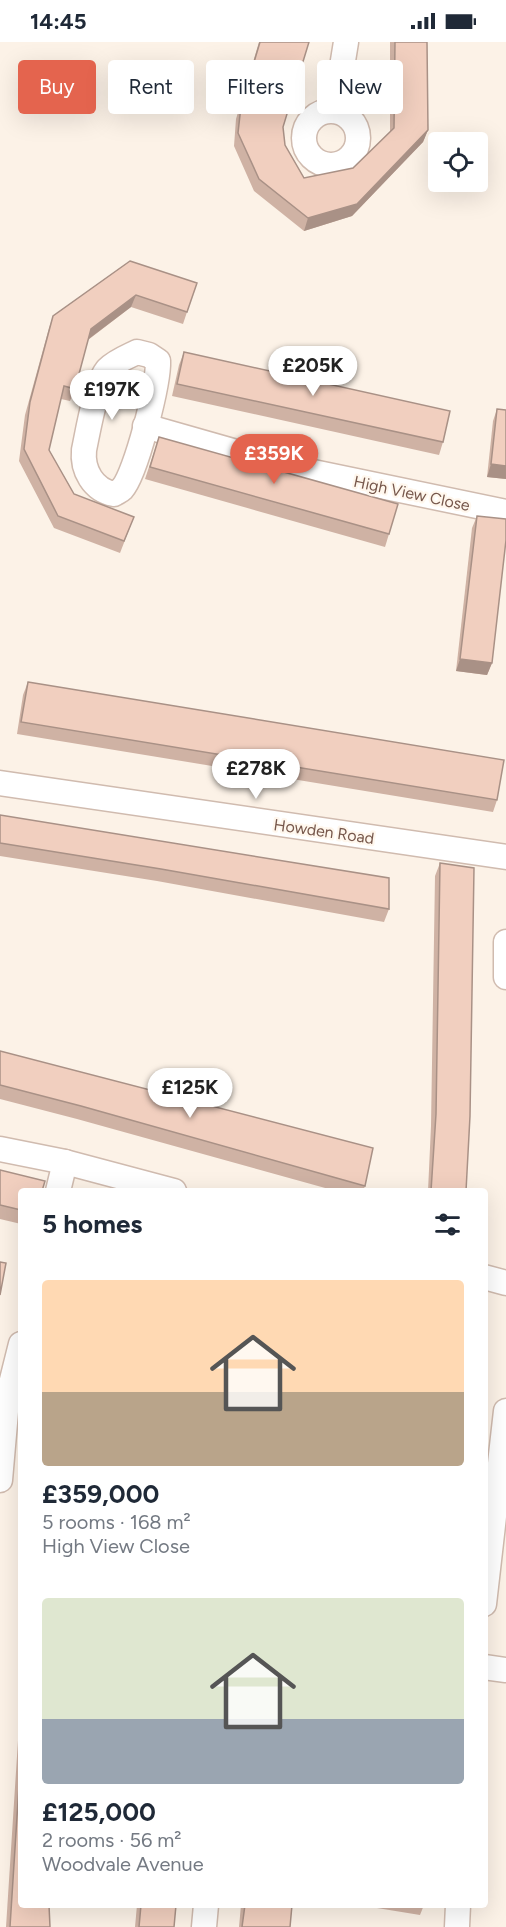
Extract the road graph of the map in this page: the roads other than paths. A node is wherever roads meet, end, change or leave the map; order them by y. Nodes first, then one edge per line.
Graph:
1 (346, 42) edge
2 (343, 60) edge
3 (145, 426) junction
4 (506, 512) edge
5 (0, 783) edge
6 (506, 858) edge
7 (506, 942) edge
8 (506, 977) edge
9 (0, 1149) edge
10 (65, 1162) junction
11 (59, 1188) edge
12 (163, 1188) edge
13 (488, 1278) edge
14 (506, 1283) edge
15 (18, 1356) edge
16 (506, 1411) edge
17 (0, 1480) edge
18 (488, 1569) edge
19 (488, 1668) edge
20 (506, 1670) edge
21 (206, 1908) edge
22 (458, 1908) edge
23 (204, 1927) edge
24 (457, 1927) edge

1 - 2 street
3 - 3 street
3 - 4 street, High View Close
5 - 6 street, Howden Road
7 - 8 street
9 - 10 street
10 - 11 street
10 - 12 street
13 - 14 street
15 - 17 street
16 - 18 street
19 - 20 street
21 - 23 street
22 - 24 street

